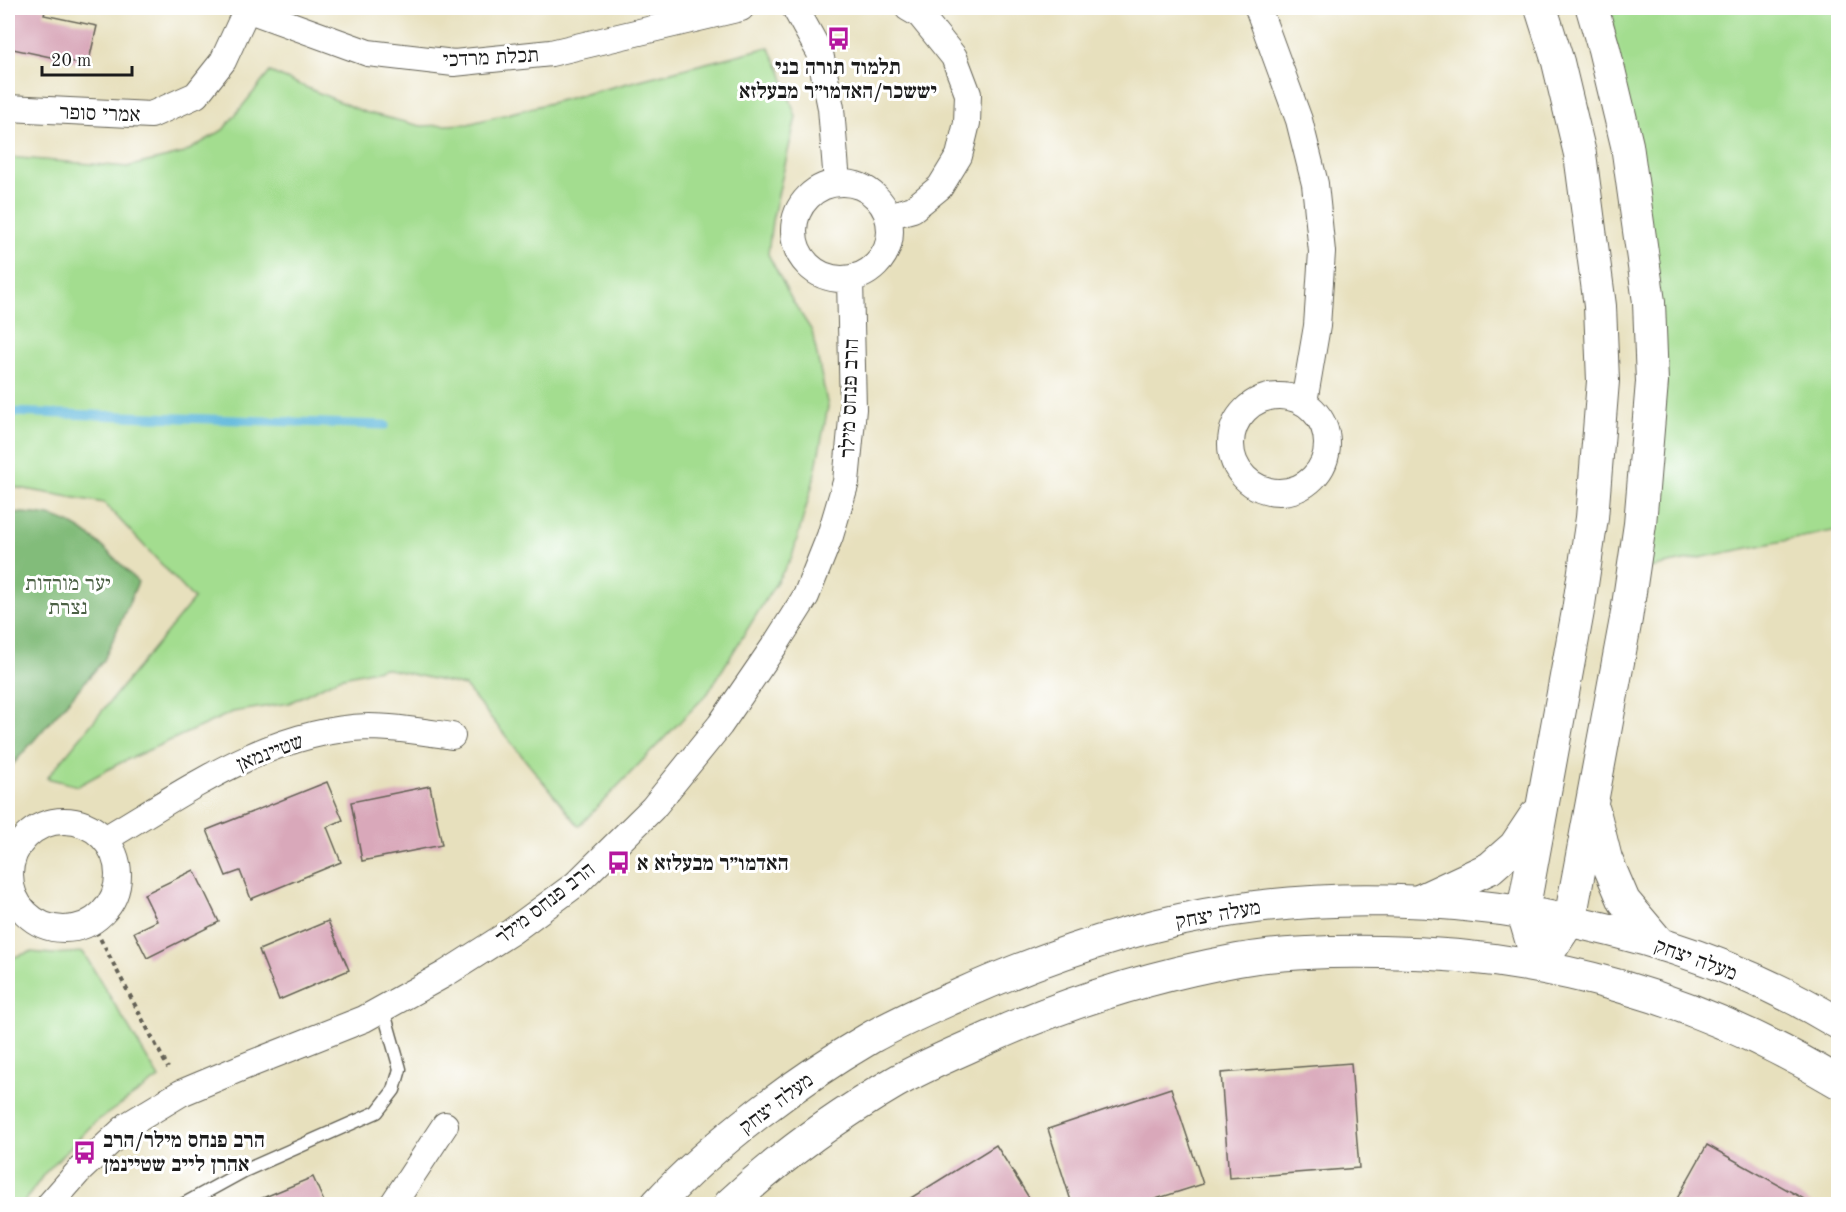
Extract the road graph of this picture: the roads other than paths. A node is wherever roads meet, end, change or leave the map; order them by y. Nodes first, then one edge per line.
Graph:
1 (245, 8) edge
2 (741, 8) edge
3 (795, 8) edge
4 (908, 8) edge
5 (1258, 8) edge
6 (1541, 8) edge
7 (1592, 8) edge
8 (8, 108) edge
9 (837, 183) junction
10 (888, 216) junction
11 (850, 280) junction
12 (1304, 402) dead end
13 (452, 736) dead end
14 (1591, 801) junction
15 (1541, 807) junction
16 (105, 840) junction
17 (11, 902) edge
18 (1418, 902) junction
19 (1523, 912) junction
20 (1570, 920) junction
21 (1661, 945) junction
22 (1539, 966) junction
23 (383, 1009) junction
24 (1839, 1023) edge
25 (1839, 1082) edge
26 (446, 1125) dead end
27 (50, 1204) edge
28 (184, 1204) edge
29 (393, 1204) edge
30 (657, 1204) edge
31 (730, 1204) edge

1 - 2 street, תכלת מרדכי
1 - 8 street, אמרי סופר
3 - 9 street
4 - 10 street
5 - 12 street
6 - 15 street
7 - 14 street
9 - 10 street
9 - 11 street
10 - 11 street
11 - 23 street, הרב פנחס מילר
13 - 16 street, שטיינמאן
14 - 20 street
14 - 21 street
15 - 18 street
15 - 19 street
16 - 17 street
16 - 17 street
18 - 19 street, מעלה יצחק
18 - 30 street, מעלה יצחק
19 - 20 street, מעלה יצחק
19 - 22 street
20 - 21 street, מעלה יצחק
20 - 22 street
21 - 24 street, מעלה יצחק
22 - 25 street
22 - 31 street
23 - 27 street, הרב פנחס מילר
23 - 28 lane
26 - 29 street

